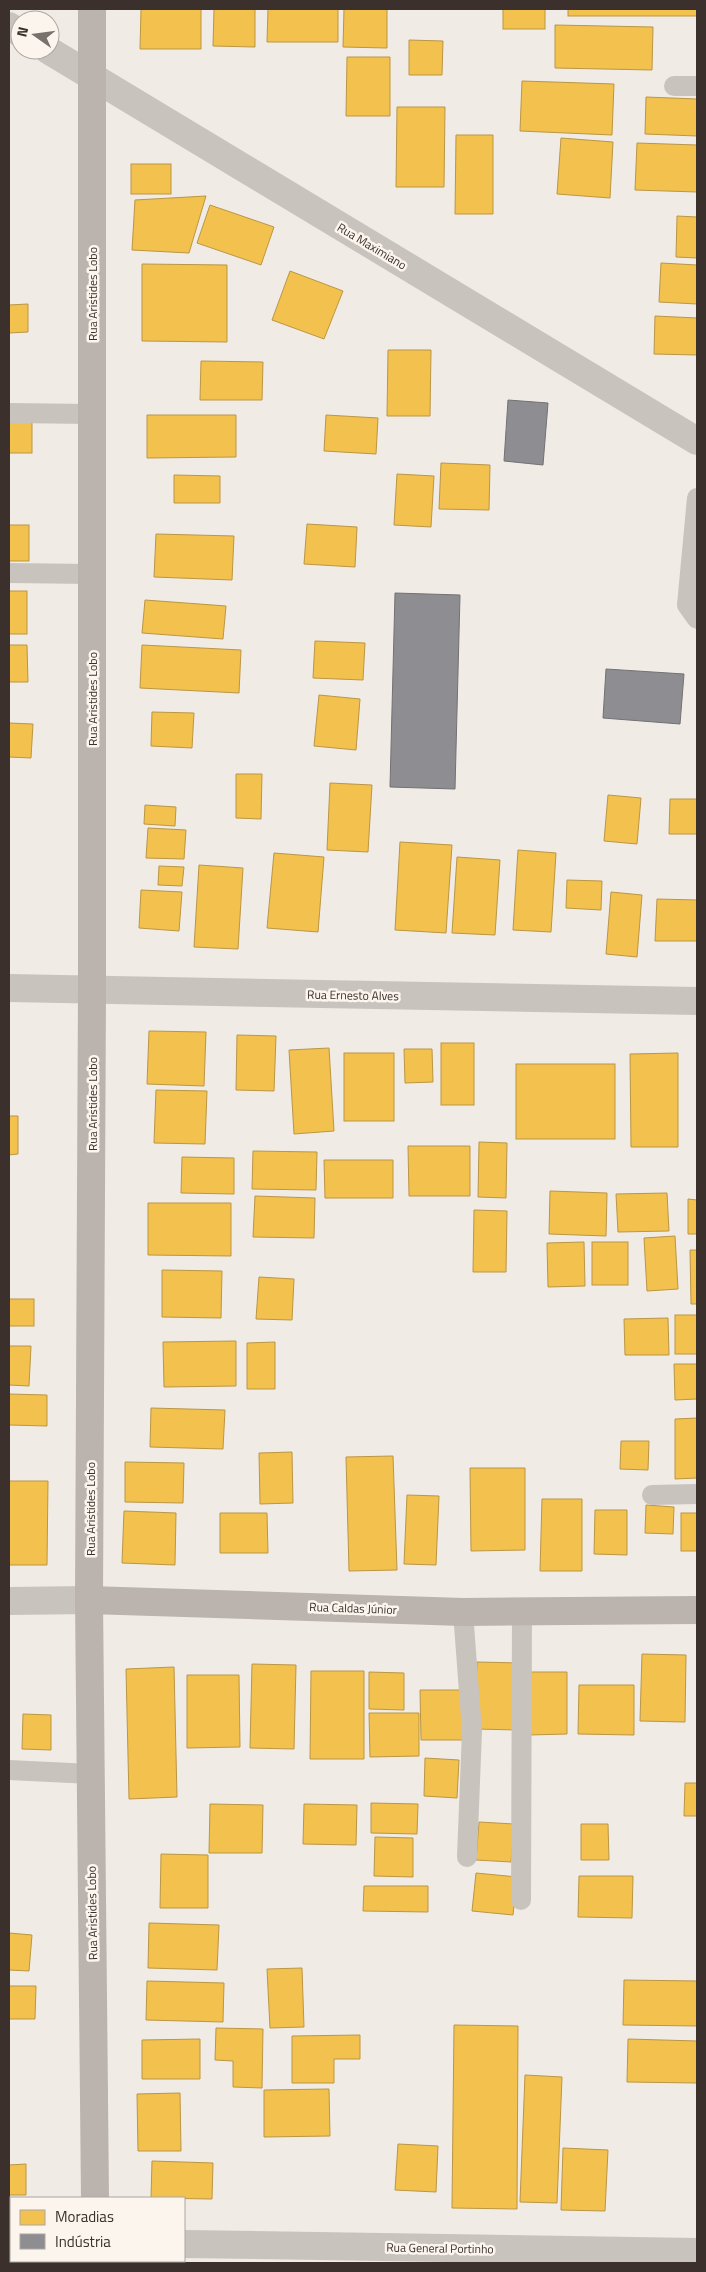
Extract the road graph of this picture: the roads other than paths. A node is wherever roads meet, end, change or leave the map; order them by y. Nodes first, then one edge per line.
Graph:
1 (92, 9) edge
2 (60, 58) edge
3 (92, 78) junction
4 (674, 86) dead end
5 (697, 86) edge
6 (9, 413) edge
7 (92, 414) junction
8 (697, 441) edge
9 (697, 498) edge
10 (9, 573) edge
11 (92, 574) junction
12 (697, 619) edge
13 (9, 988) edge
14 (92, 990) junction
15 (697, 1001) edge
16 (697, 1494) edge
17 (652, 1495) dead end
18 (89, 1600) junction
19 (9, 1601) edge
20 (697, 1610) edge
21 (463, 1612) junction
22 (522, 1612) junction
23 (9, 1770) edge
24 (91, 1774) junction
25 (467, 1857) dead end
26 (521, 1900) dead end
27 (95, 2197) edge
28 (185, 2244) edge
29 (697, 2252) edge

1 - 3 street, Rua Aristides Lobo
2 - 3 street, Rua Maximiano
3 - 7 street, Rua Aristides Lobo
3 - 8 street, Rua Maximiano
4 - 5 lane
6 - 7 lane
7 - 11 street, Rua Aristides Lobo
9 - 12 lane
10 - 11 lane
11 - 14 street, Rua Aristides Lobo
13 - 14 street, Rua Ernesto Alves
14 - 15 street, Rua Ernesto Alves
14 - 18 street, Rua Aristides Lobo
16 - 17 lane
18 - 19 street, Rua Caldas Júnior
18 - 21 street, Rua Caldas Júnior
18 - 24 street, Rua Aristides Lobo
20 - 22 street, Rua Caldas Júnior
21 - 22 street, Rua Caldas Júnior
21 - 25 lane
22 - 26 lane
23 - 24 lane
24 - 27 street, Rua Aristides Lobo
28 - 29 street, Rua General Portinho

